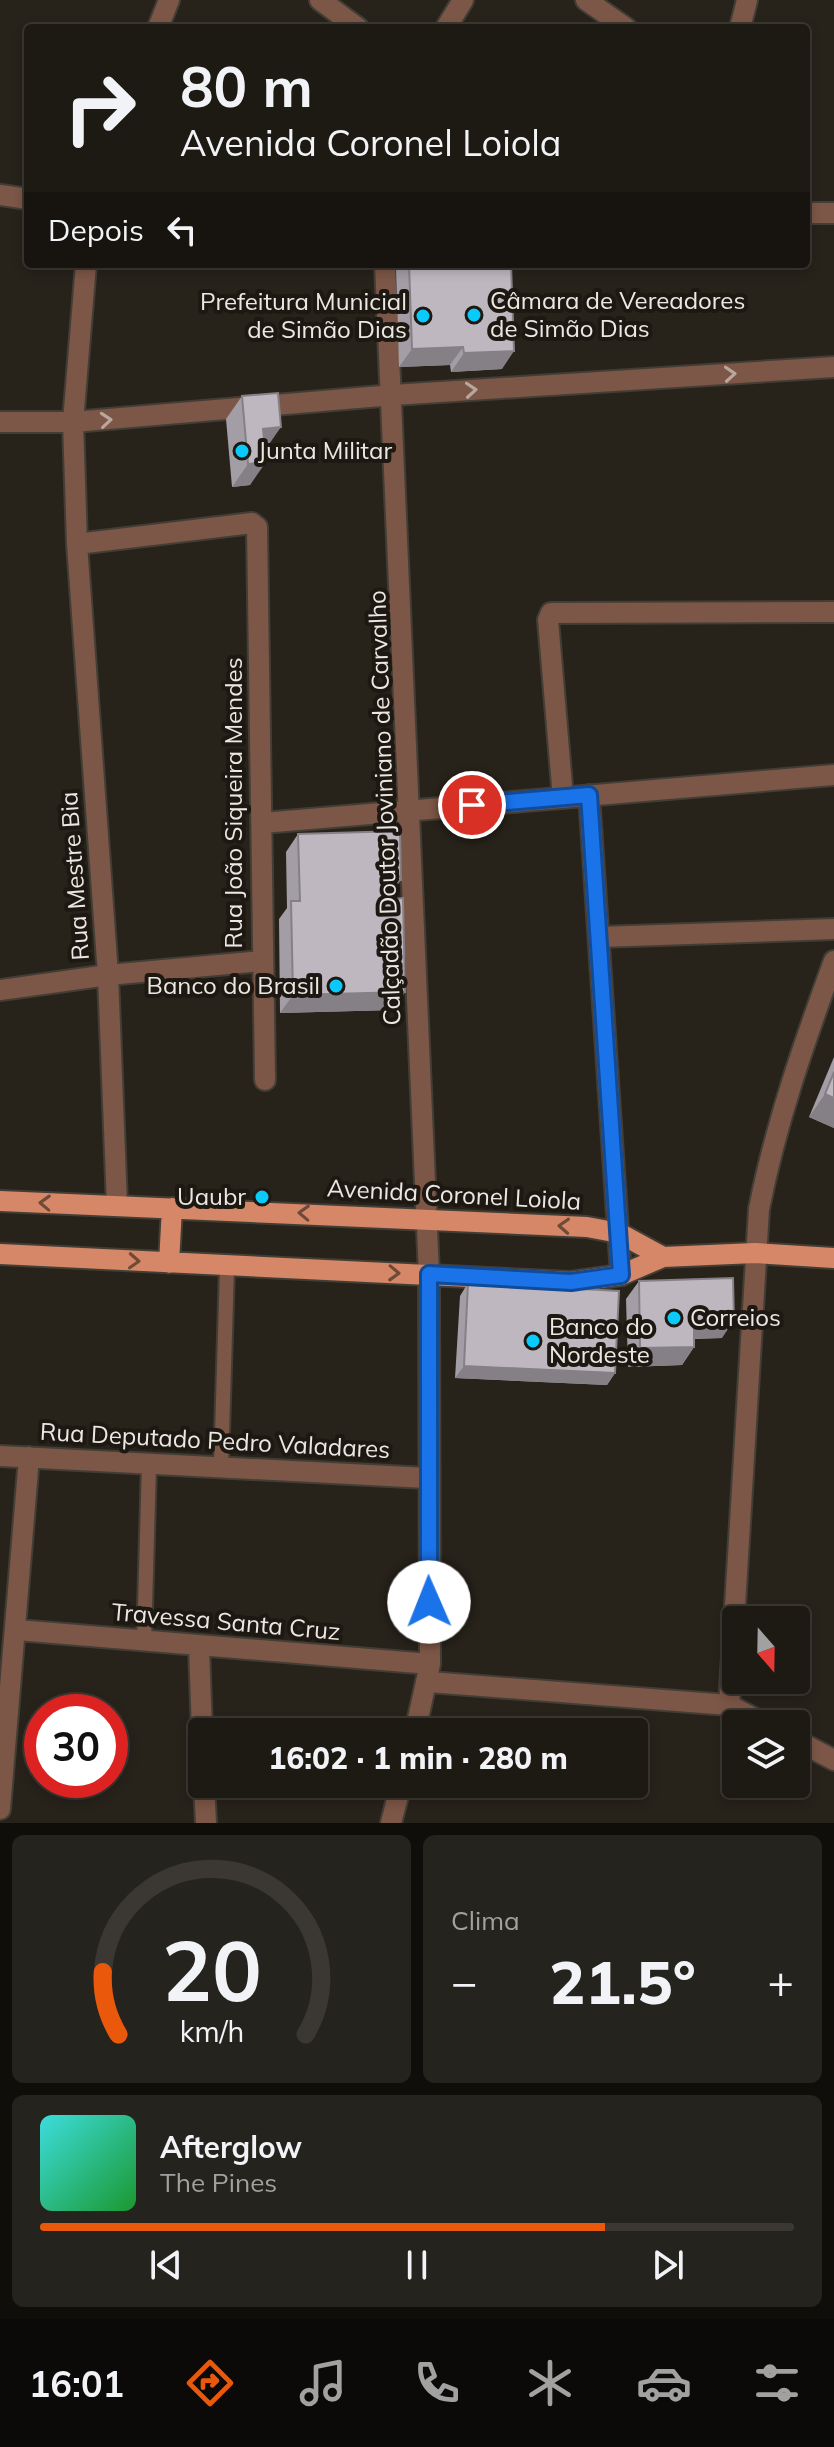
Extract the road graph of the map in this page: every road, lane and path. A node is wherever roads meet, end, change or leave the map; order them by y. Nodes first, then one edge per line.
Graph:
1 (169, 0) edge
2 (320, 0) edge
3 (463, 0) edge
4 (586, 0) edge
5 (747, 0) edge
6 (160, 24) edge
7 (353, 24) edge
8 (448, 24) edge
9 (620, 24) edge
10 (741, 24) edge
11 (0, 195) edge
12 (24, 198) edge
13 (810, 213) edge
14 (834, 213) edge
15 (86, 268) edge
16 (385, 268) edge
17 (834, 367) edge
18 (393, 395) junction
19 (0, 422) edge
20 (73, 422) junction
21 (77, 544) junction
22 (834, 612) edge
23 (834, 775) edge
24 (589, 795) junction
25 (563, 798) junction
26 (412, 810) junction
27 (262, 823) junction
28 (834, 929) edge
29 (599, 937) junction
30 (262, 961) junction
31 (834, 961) edge
32 (108, 975) junction
33 (0, 990) edge
34 (265, 1080) dead end
35 (0, 1201) edge
36 (117, 1205) junction
37 (172, 1208) junction
38 (428, 1218) junction
39 (619, 1233) junction
40 (755, 1253) junction
41 (0, 1254) edge
42 (663, 1257) junction
43 (834, 1258) edge
44 (169, 1263) junction
45 (227, 1267) junction
46 (429, 1274) junction
47 (621, 1275) junction
48 (0, 1456) edge
49 (29, 1457) junction
50 (149, 1464) junction
51 (221, 1467) junction
52 (427, 1478) junction
53 (17, 1630) junction
54 (144, 1643) junction
55 (199, 1647) junction
56 (429, 1673) junction
57 (729, 1705) junction
58 (738, 1710) edge
59 (202, 1718) edge
60 (418, 1718) edge
61 (810, 1747) edge
62 (834, 1760) edge
63 (205, 1798) edge
64 (397, 1798) edge
65 (0, 1809) edge
66 (206, 1823) edge
67 (391, 1823) edge

1 - 6 street
2 - 7 street
3 - 8 street
4 - 9 street
5 - 10 street
11 - 12 street
13 - 14 street
15 - 20 street, Rua Mestre Bia
16 - 18 street, Calçadão Doutor Joviniano de Carvalho
18 -> 17 street
20 -> 18 street
18 - 26 street, Calçadão Doutor Joviniano de Carvalho
19 - 20 street
20 - 21 street, Rua Mestre Bia
21 - 27 street, Rua João Siqueira Mendes
21 - 32 street, Rua Mestre Bia
22 - 25 street
23 - 24 street
24 - 25 street
24 - 29 street
25 - 26 street
26 - 27 street
26 - 38 street, Calçadão Doutor Joviniano de Carvalho
27 - 30 street, Rua João Siqueira Mendes
28 - 29 street
29 - 39 street
30 - 32 street
30 - 34 street, Rua João Siqueira Mendes
31 - 40 street
32 - 33 street
32 - 36 street, Rua Mestre Bia
36 -> 35 main road, Avenida Coronel Loiola
36 - 37 main road, Avenida Coronel Loiola
38 -> 37 main road, Avenida Coronel Loiola
37 - 44 main road
39 -> 38 main road, Avenida Coronel Loiola
38 - 46 street, Calçadão Doutor Joviniano de Carvalho
39 - 42 main road, Avenida Coronel Loiola
39 - 47 street
40 - 42 main road
40 - 43 main road
40 - 57 street
41 -> 44 main road
42 - 47 main road
44 - 45 main road
45 -> 46 main road
45 - 51 lane
46 - 47 main road
46 - 52 street, Calçadão Doutor Joviniano de Carvalho
48 - 49 street, Rua Deputado Pedro Valadares
49 - 50 street, Rua Deputado Pedro Valadares
49 - 53 street
50 - 51 street, Rua Deputado Pedro Valadares
50 - 54 lane
51 - 52 street, Rua Deputado Pedro Valadares
52 - 56 street, Calçadão Doutor Joviniano de Carvalho
53 - 54 street, Travessa Santa Cruz
53 - 65 street
54 - 55 street, Travessa Santa Cruz
55 - 56 street, Travessa Santa Cruz
55 - 59 street
56 - 57 street, Travessa Santa Cruz
56 - 60 street, Calçadão Doutor Joviniano de Carvalho
57 - 58 street
61 - 62 street
63 - 66 street
64 - 67 street

